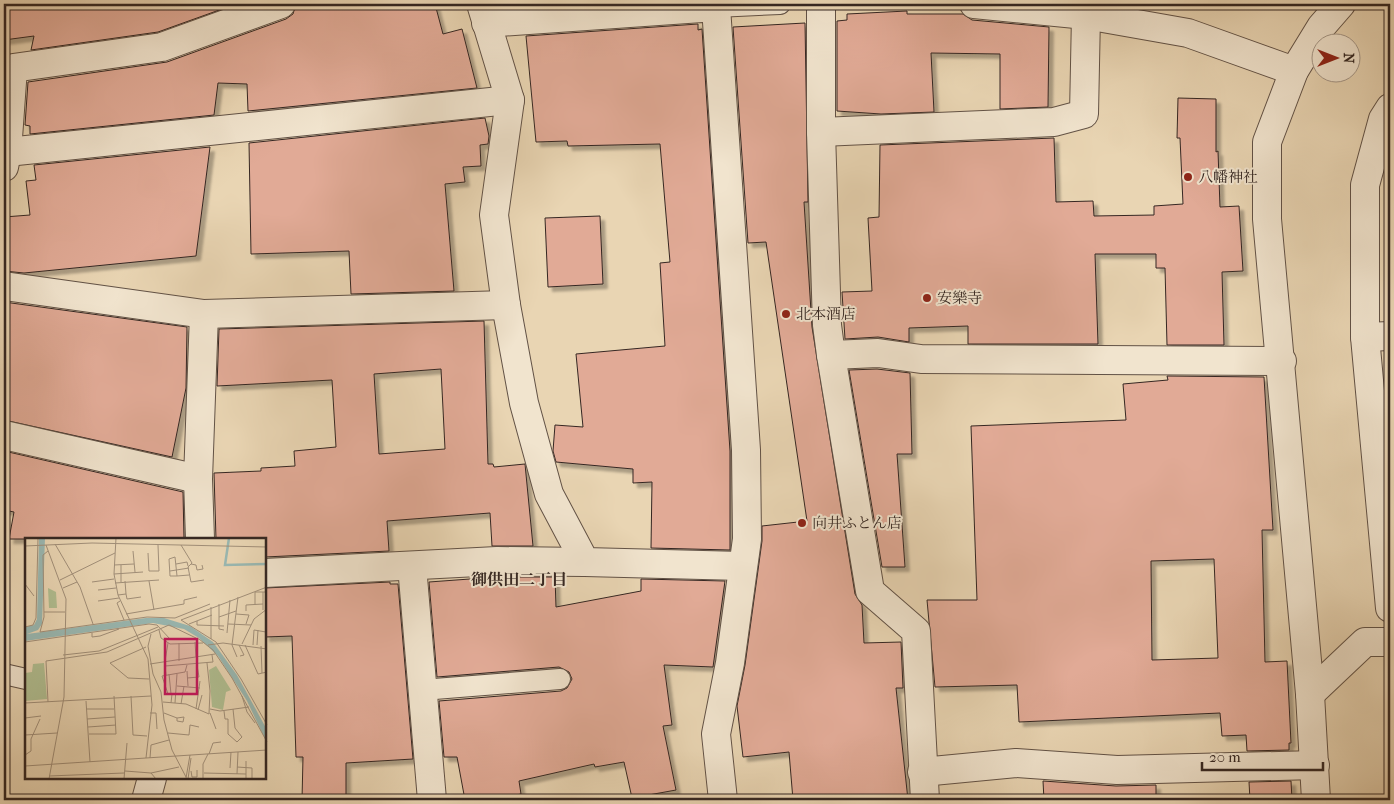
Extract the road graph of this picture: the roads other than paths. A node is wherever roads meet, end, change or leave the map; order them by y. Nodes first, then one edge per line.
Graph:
1 (281, 4) edge
2 (780, 4) edge
3 (821, 4) edge
4 (974, 4) edge
5 (1341, 4) edge
6 (716, 8) junction
7 (484, 13) edge
8 (1086, 15) junction
9 (1294, 71) junction
10 (510, 100) junction
11 (1390, 108) edge
12 (821, 132) junction
13 (6, 160) edge
14 (4, 286) edge
15 (506, 305) junction
16 (204, 314) junction
17 (1377, 337) edge
18 (831, 355) junction
19 (1282, 361) junction
20 (4, 435) edge
21 (198, 479) junction
22 (200, 538) edge
23 (585, 562) junction
24 (412, 566) junction
25 (742, 566) junction
26 (266, 573) edge
27 (1390, 608) edge
28 (1390, 642) edge
29 (4, 674) edge
30 (25, 679) edge
31 (560, 679) dead end
32 (422, 690) junction
33 (1310, 694) junction
34 (1315, 765) junction
35 (922, 772) junction
36 (152, 779) edge
37 (146, 800) edge
38 (432, 800) edge
39 (723, 800) edge
40 (925, 800) edge
41 (1316, 800) edge

1 - 13 street
2 - 6 lane
3 - 12 street
4 - 8 street
5 - 9 street
6 - 7 street
6 - 25 street
7 - 10 street
8 - 9 street
8 - 12 street
9 - 19 street
10 - 13 street
10 - 15 street
11 - 17 street
12 - 18 street
14 - 16 street
15 - 16 street
15 - 23 street
16 - 21 street
17 - 27 street
18 - 19 street
18 - 35 street
19 - 33 street
20 - 21 street
21 - 22 street
23 - 24 street
23 - 25 street
24 - 26 street
24 - 32 street
25 - 39 street
28 - 33 street
29 - 30 lane
31 - 32 lane
32 - 38 street
33 - 34 street
34 - 35 street
34 - 41 street
35 - 40 street
36 - 37 street

